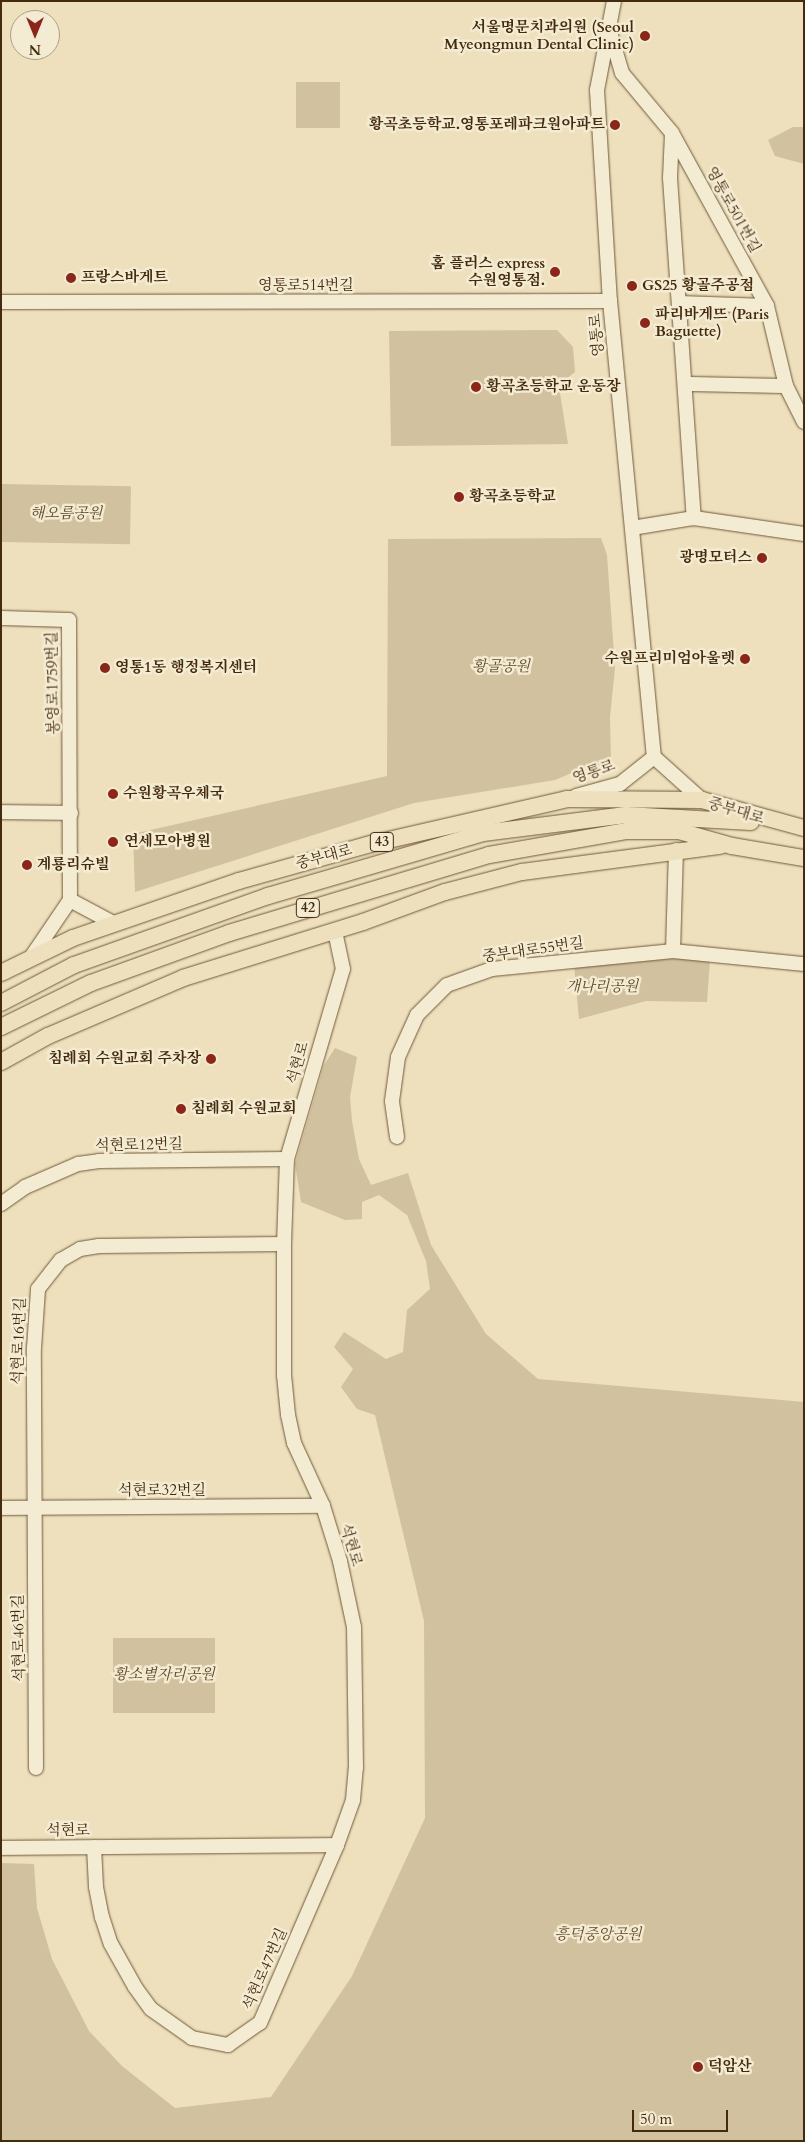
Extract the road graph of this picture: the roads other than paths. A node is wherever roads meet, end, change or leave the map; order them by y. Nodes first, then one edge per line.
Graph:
1 (614, 1) edge
2 (608, 27) junction
3 (672, 133) junction
4 (610, 300) junction
5 (1, 302) edge
6 (680, 303) junction
7 (766, 306) junction
8 (687, 384) junction
9 (786, 386) junction
10 (804, 422) edge
11 (694, 518) junction
12 (632, 528) junction
13 (804, 534) edge
14 (1, 618) edge
15 (654, 756) junction
16 (567, 799) junction
17 (702, 800) junction
18 (1, 812) edge
19 (71, 813) junction
20 (778, 823) junction
21 (804, 828) edge
22 (732, 846) junction
23 (676, 850) junction
24 (804, 858) edge
25 (70, 900) junction
26 (115, 924) junction
27 (335, 931) junction
28 (674, 951) junction
29 (30, 959) junction
30 (804, 964) edge
31 (1, 973) edge
32 (1, 1003) edge
33 (1, 1027) edge
34 (1, 1062) edge
35 (398, 1137) dead end
36 (287, 1160) junction
37 (1, 1204) edge
38 (284, 1244) junction
39 (323, 1506) junction
40 (1, 1508) edge
41 (34, 1508) junction
42 (36, 1768) dead end
43 (337, 1845) junction
44 (94, 1847) junction
45 (1, 1848) edge

1 - 2 street, 영통로
2 - 3 street, 영통로501번길
2 - 4 street, 영통로
3 - 6 street
3 - 7 street, 영통로501번길
4 - 5 street, 영통로514번길
4 - 12 street, 영통로
6 - 7 street
6 - 8 street
7 - 9 street, 영통로501번길
8 - 9 street
8 - 11 street
9 - 10 street, 영통로501번길
11 - 12 street
11 - 13 street
12 - 15 street, 영통로
14 - 19 street, 봉영로1759번길
15 - 16 street, 영통로
15 - 17 street
16 - 17 main road, 중부대로 / 43
16 - 26 main road, 중부대로 / 43
17 - 20 main road, 중부대로 / 43
18 - 19 street
19 - 25 street, 봉영로1759번길
20 - 21 main road, 중부대로 / 42
20 - 32 main road, 중부대로 / 42
22 - 23 main road, 중부대로
22 - 24 main road, 중부대로 / 42
22 - 33 main road, 중부대로 / 42
23 - 27 main road, 중부대로
23 - 28 street
25 - 26 street
25 - 29 street
26 - 29 main road, 중부대로 / 43
27 - 34 main road, 중부대로
27 - 36 street, 석현로
28 - 30 street, 중부대로55번길
28 - 35 street, 중부대로55번길
29 - 31 main road, 중부대로 / 43
36 - 37 street, 석현로12번길
36 - 38 street, 석현로
38 - 39 street, 석현로
38 - 41 street, 석현로16번길
39 - 41 street, 석현로32번길
39 - 43 street, 석현로
40 - 41 street, 석현로32번길
41 - 42 street, 석현로46번길
43 - 44 street, 석현로
43 - 44 street, 석현로47번길
44 - 45 street, 석현로

